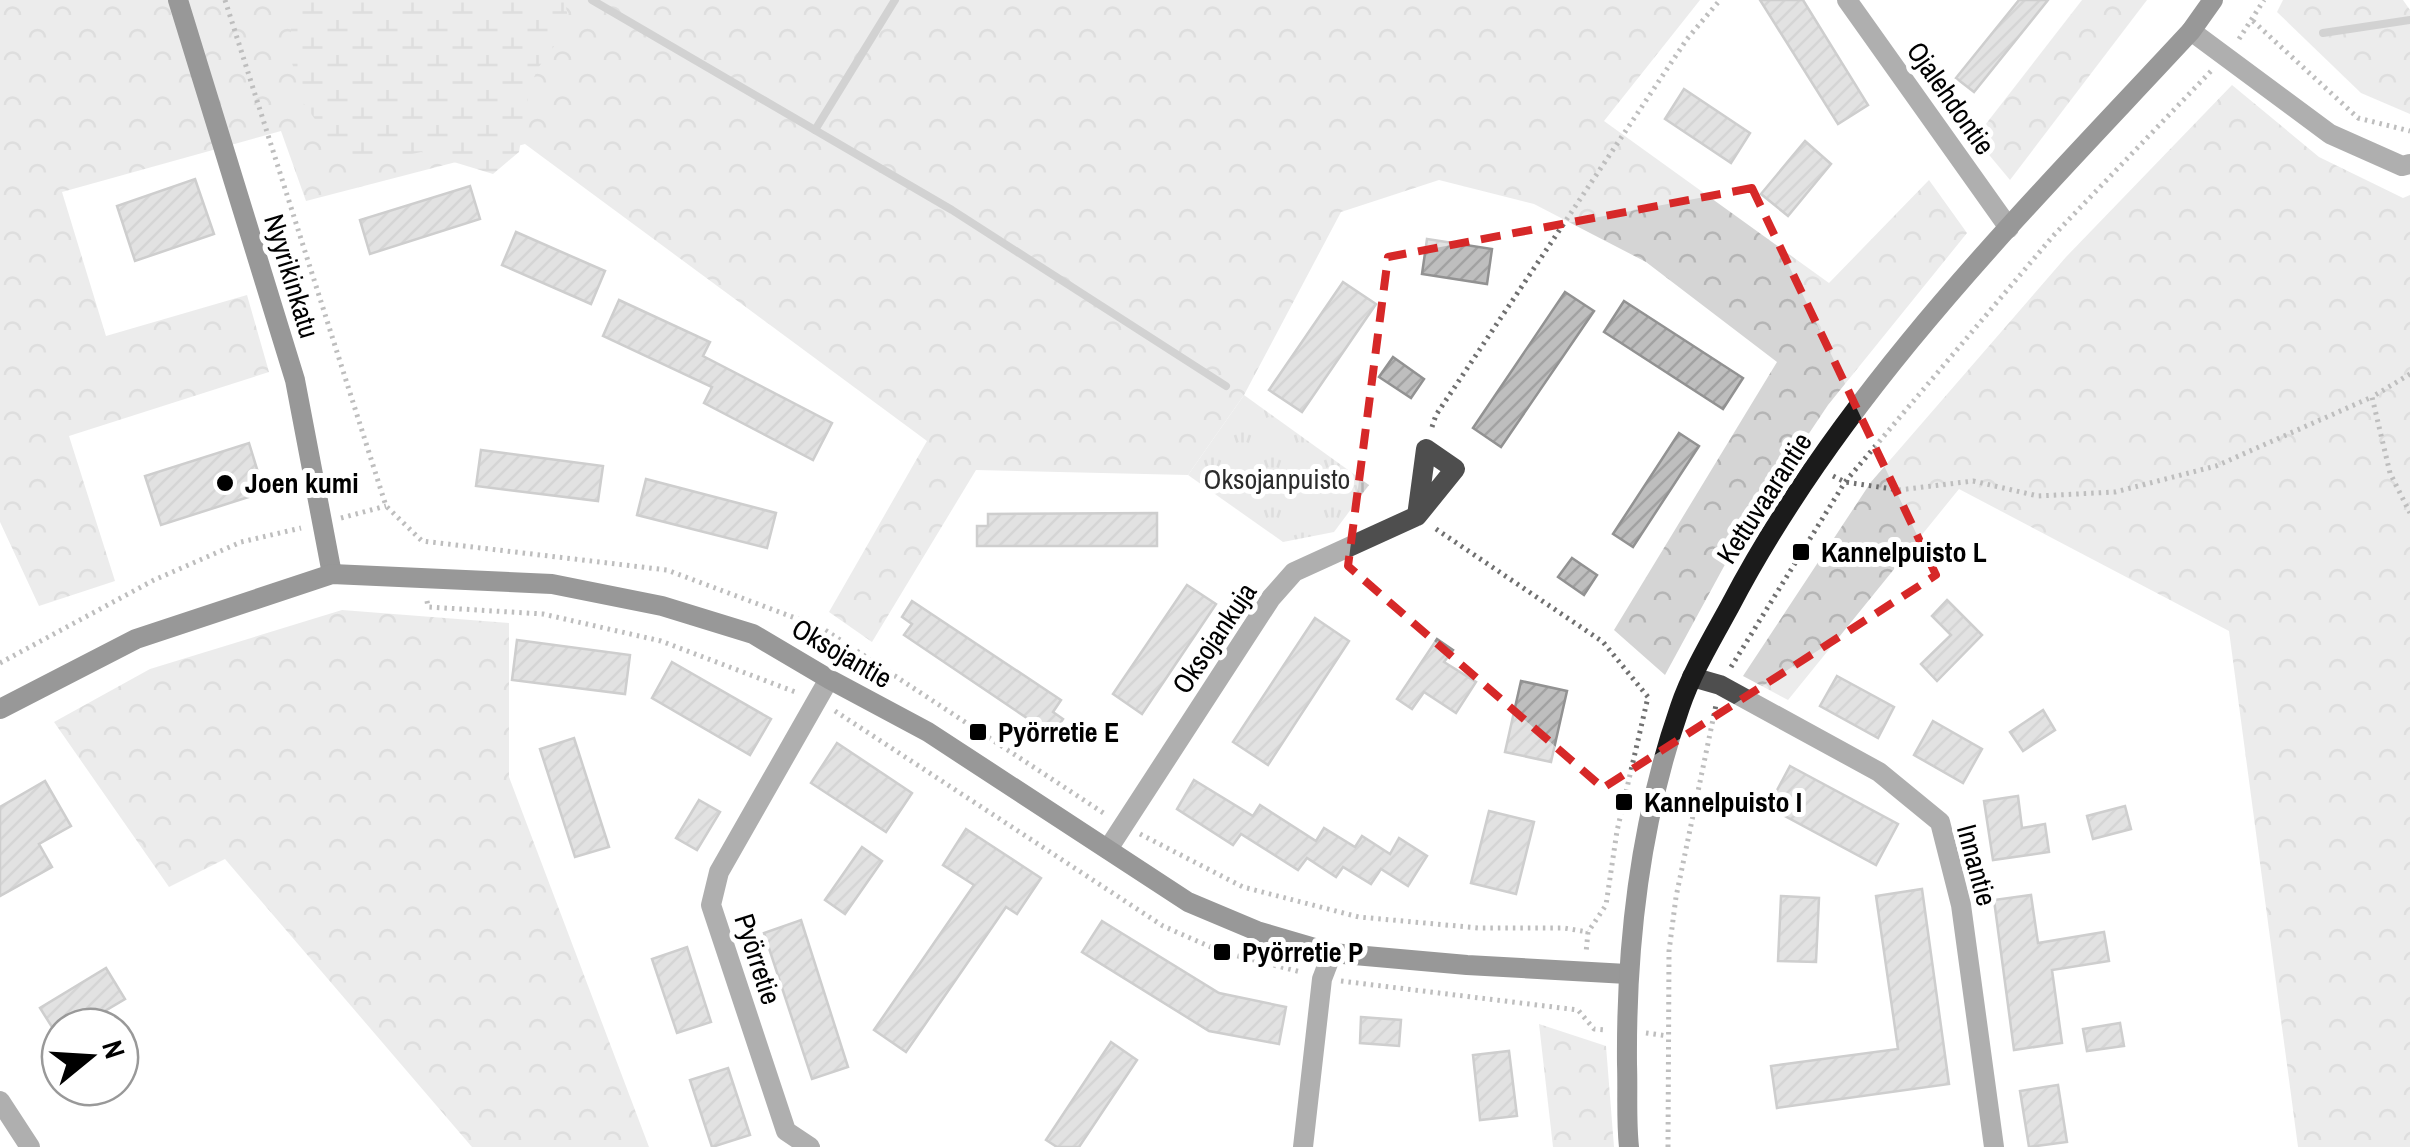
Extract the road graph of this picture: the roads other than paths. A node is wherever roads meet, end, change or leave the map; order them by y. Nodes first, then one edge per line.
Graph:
1 (178, 0) edge
2 (1848, 0) edge
3 (2213, 0) edge
4 (2191, 31) junction
5 (2410, 164) edge
6 (2009, 228) junction
7 (1417, 516) junction
8 (332, 574) junction
9 (1692, 677) junction
10 (829, 679) junction
11 (0, 709) edge
12 (1108, 849) junction
13 (1332, 953) junction
14 (1628, 974) junction
15 (0, 1101) edge
16 (30, 1147) edge
17 (810, 1147) edge
18 (1303, 1147) edge
19 (1629, 1147) edge
20 (1994, 1147) edge

1 - 8 street, Nyyrikinkatu
2 - 6 street, Ojalehdontie
3 - 4 street, Kettuvaarantie
4 - 5 street
4 - 6 street, Kettuvaarantie
6 - 9 street, Kettuvaarantie
7 - 7 street, Oksojankuja
7 - 12 street, Oksojankuja
8 - 10 street, Oksojantie
8 - 11 street, Oksojantie
9 - 14 street, Kettuvaarantie
9 - 20 street, Innantie
10 - 12 street, Oksojantie
10 - 17 street, Pyörretie
12 - 13 street, Oksojantie
13 - 14 street, Oksojantie
13 - 18 street
14 - 19 street, Kettuvaarantie
15 - 16 street

